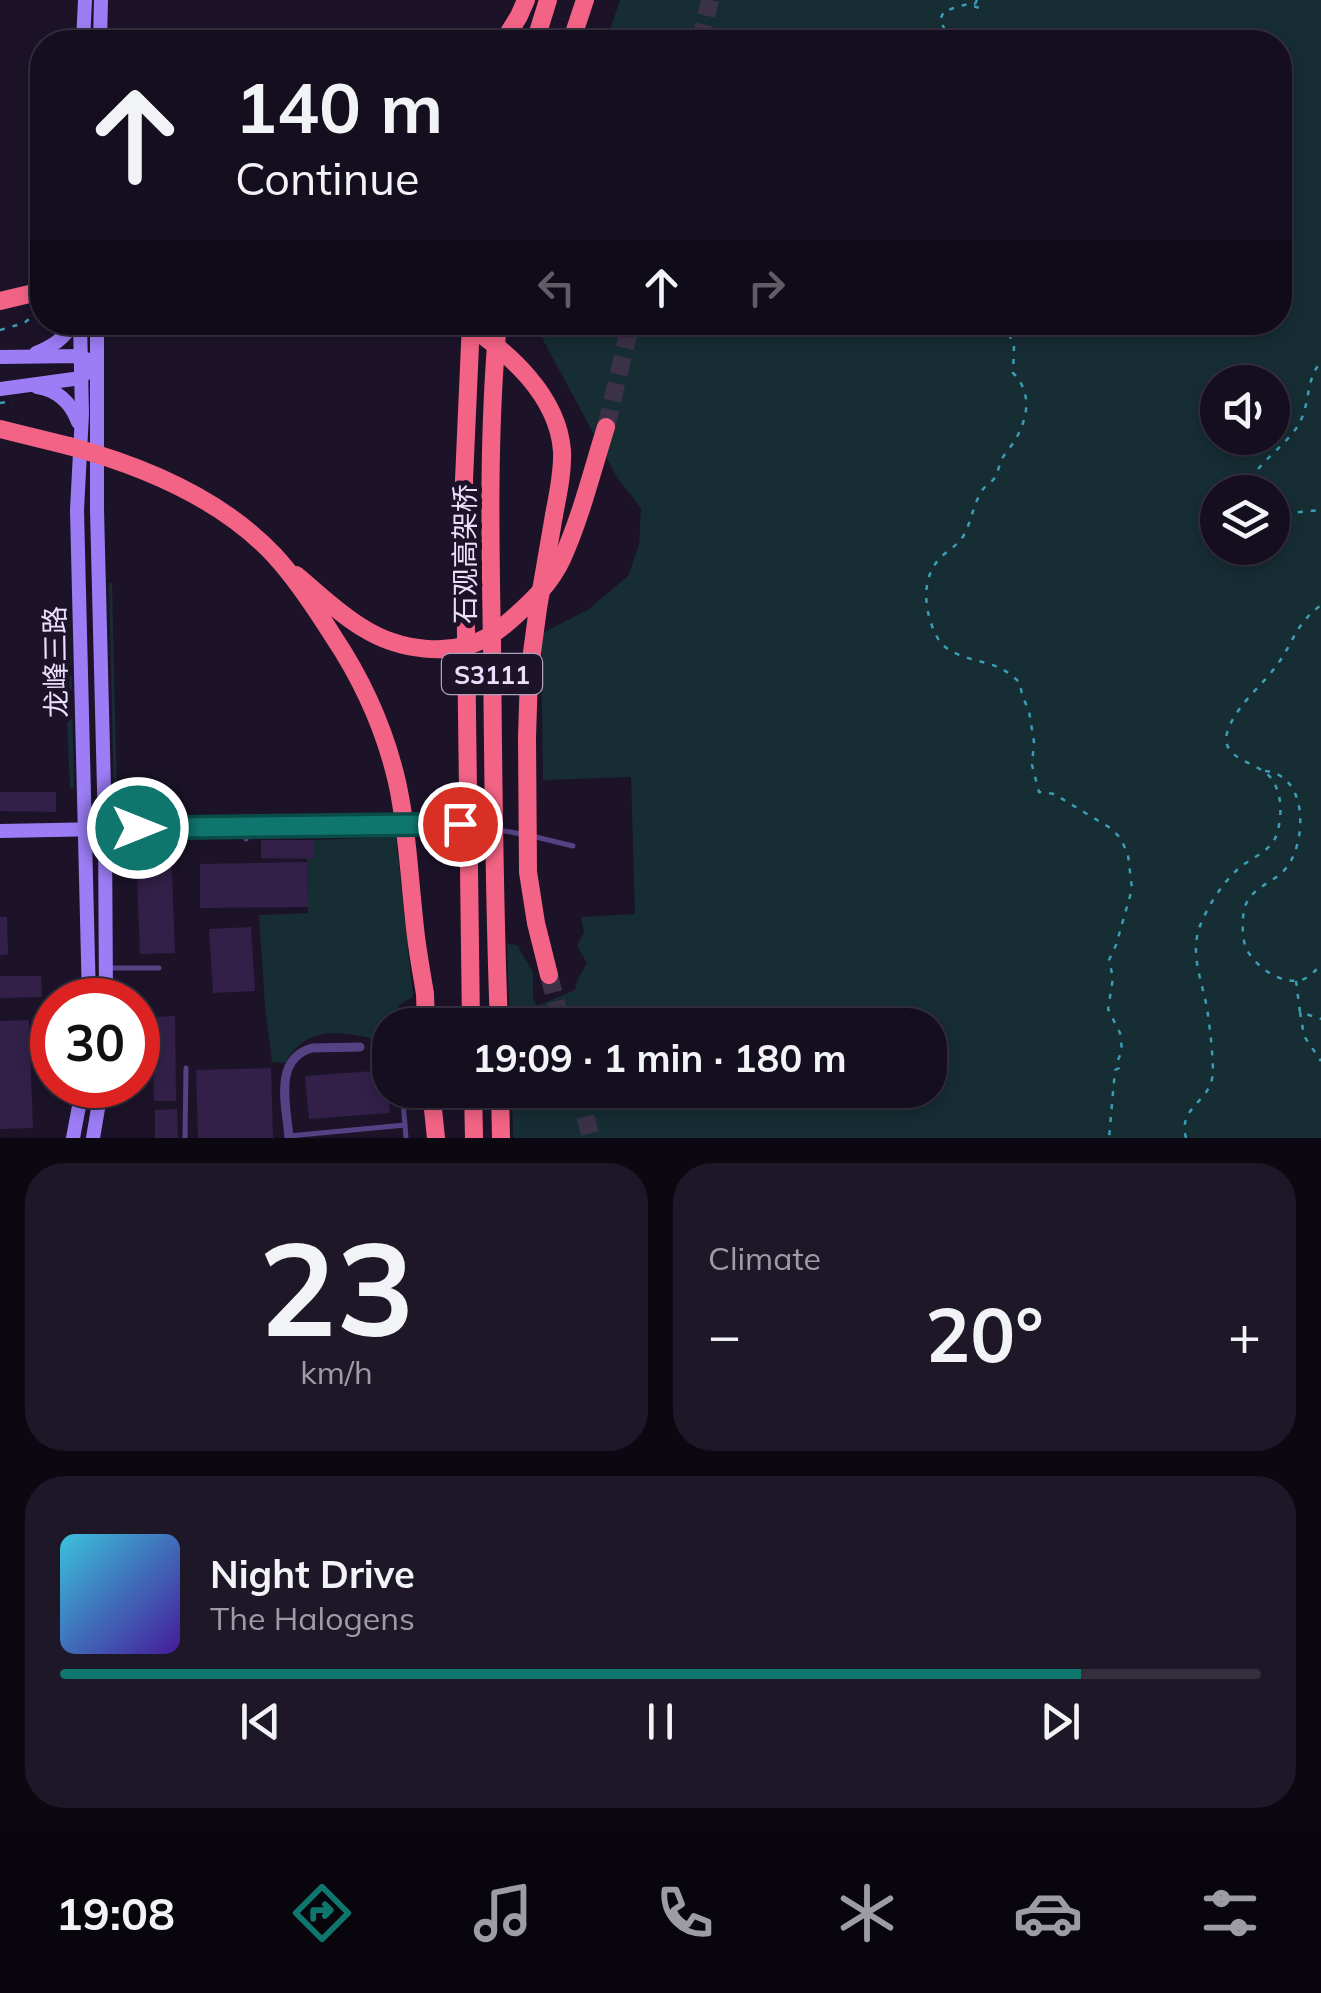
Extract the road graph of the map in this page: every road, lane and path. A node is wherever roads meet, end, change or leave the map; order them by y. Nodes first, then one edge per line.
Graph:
1 (84, 0) edge
2 (101, 0) edge
3 (526, 0) edge
4 (548, 0) edge
5 (585, 0) edge
6 (976, 0) edge
7 (83, 30) edge
8 (100, 30) edge
9 (510, 30) edge
10 (539, 30) edge
11 (575, 30) edge
12 (945, 30) edge
13 (30, 293) edge
14 (0, 301) edge
15 (30, 318) edge
16 (0, 330) edge
17 (66, 335) edge
18 (78, 335) edge
19 (96, 335) edge
20 (468, 335) edge
21 (483, 335) edge
22 (497, 335) edge
23 (1009, 335) edge
24 (31, 356) junction
25 (80, 356) junction
26 (0, 358) edge
27 (1321, 362) edge
28 (97, 365) junction
29 (80, 378) junction
30 (31, 386) junction
31 (0, 389) edge
32 (16, 401) dead end
33 (0, 404) edge
34 (606, 427) tunnel mouth
35 (0, 432) edge
36 (75, 438) junction
37 (1253, 475) edge
38 (1321, 510) edge
39 (1290, 513) edge
40 (277, 558) junction
41 (1321, 604) edge
42 (1264, 771) junction
43 (383, 826) joint
44 (105, 828) junction
45 (84, 829) junction
46 (0, 831) edge
47 (573, 846) dead end
48 (1321, 964) edge
49 (106, 968) junction
50 (160, 968) dead end
51 (550, 975) tunnel mouth
52 (88, 978) edge
53 (106, 978) edge
54 (1296, 981) junction
55 (425, 1008) edge
56 (471, 1008) edge
57 (498, 1008) edge
58 (1300, 1012) junction
59 (1321, 1018) edge
60 (360, 1047) dead end
61 (1321, 1060) edge
62 (186, 1068) dead end
63 (79, 1108) edge
64 (98, 1108) edge
65 (404, 1108) edge
66 (433, 1108) edge
67 (473, 1108) edge
68 (500, 1108) edge
69 (405, 1125) junction
70 (289, 1137) edge
71 (73, 1138) edge
72 (93, 1138) edge
73 (186, 1138) edge
74 (406, 1138) edge
75 (436, 1138) edge
76 (474, 1138) edge
77 (501, 1138) edge
78 (1109, 1138) edge
79 (1186, 1138) edge

1 - 7 main road
2 - 8 main road
3 - 9 highway
4 - 10 highway
5 - 11 highway
6 - 12 path
13 - 14 highway
15 - 16 path
17 - 24 main road
18 - 25 main road, 龙峰三路
19 - 28 main road, 龙峰三路
20 - 56 highway, 石观高架桥 / S3111, bridge
21 - 51 highway, bridge
22 - 57 highway, 石观高架桥 / S3111, bridge
23 - 78 path
24 - 25 main road
24 - 26 main road
25 - 28 main road
25 - 29 main road, 龙峰三路
27 - 37 path
28 - 29 main road
28 - 44 main road, 龙峰三路
29 - 30 main road
29 - 36 main road, 龙峰三路
30 - 31 main road
30 - 36 main road
32 - 33 path
34 - 40 highway, bridge
35 - 36 highway
36 - 40 highway, bridge
36 - 45 main road, 龙峰三路
38 - 39 path
40 - 55 highway, bridge
41 - 42 path
42 - 54 path
42 - 79 path
43 - 44 street
43 - 47 lane
44 - 45 main road
44 - 49 main road, 龙峰三路
45 - 46 main road
45 - 52 main road, 龙峰三路
48 - 54 path
49 - 50 lane
49 - 53 main road, 龙峰三路
54 - 58 path
58 - 59 path
58 - 61 path
60 - 70 street
62 - 73 lane
63 - 71 main road
64 - 72 main road
65 - 69 lane
66 - 75 highway
67 - 76 highway
68 - 77 highway
69 - 70 lane
69 - 74 lane

